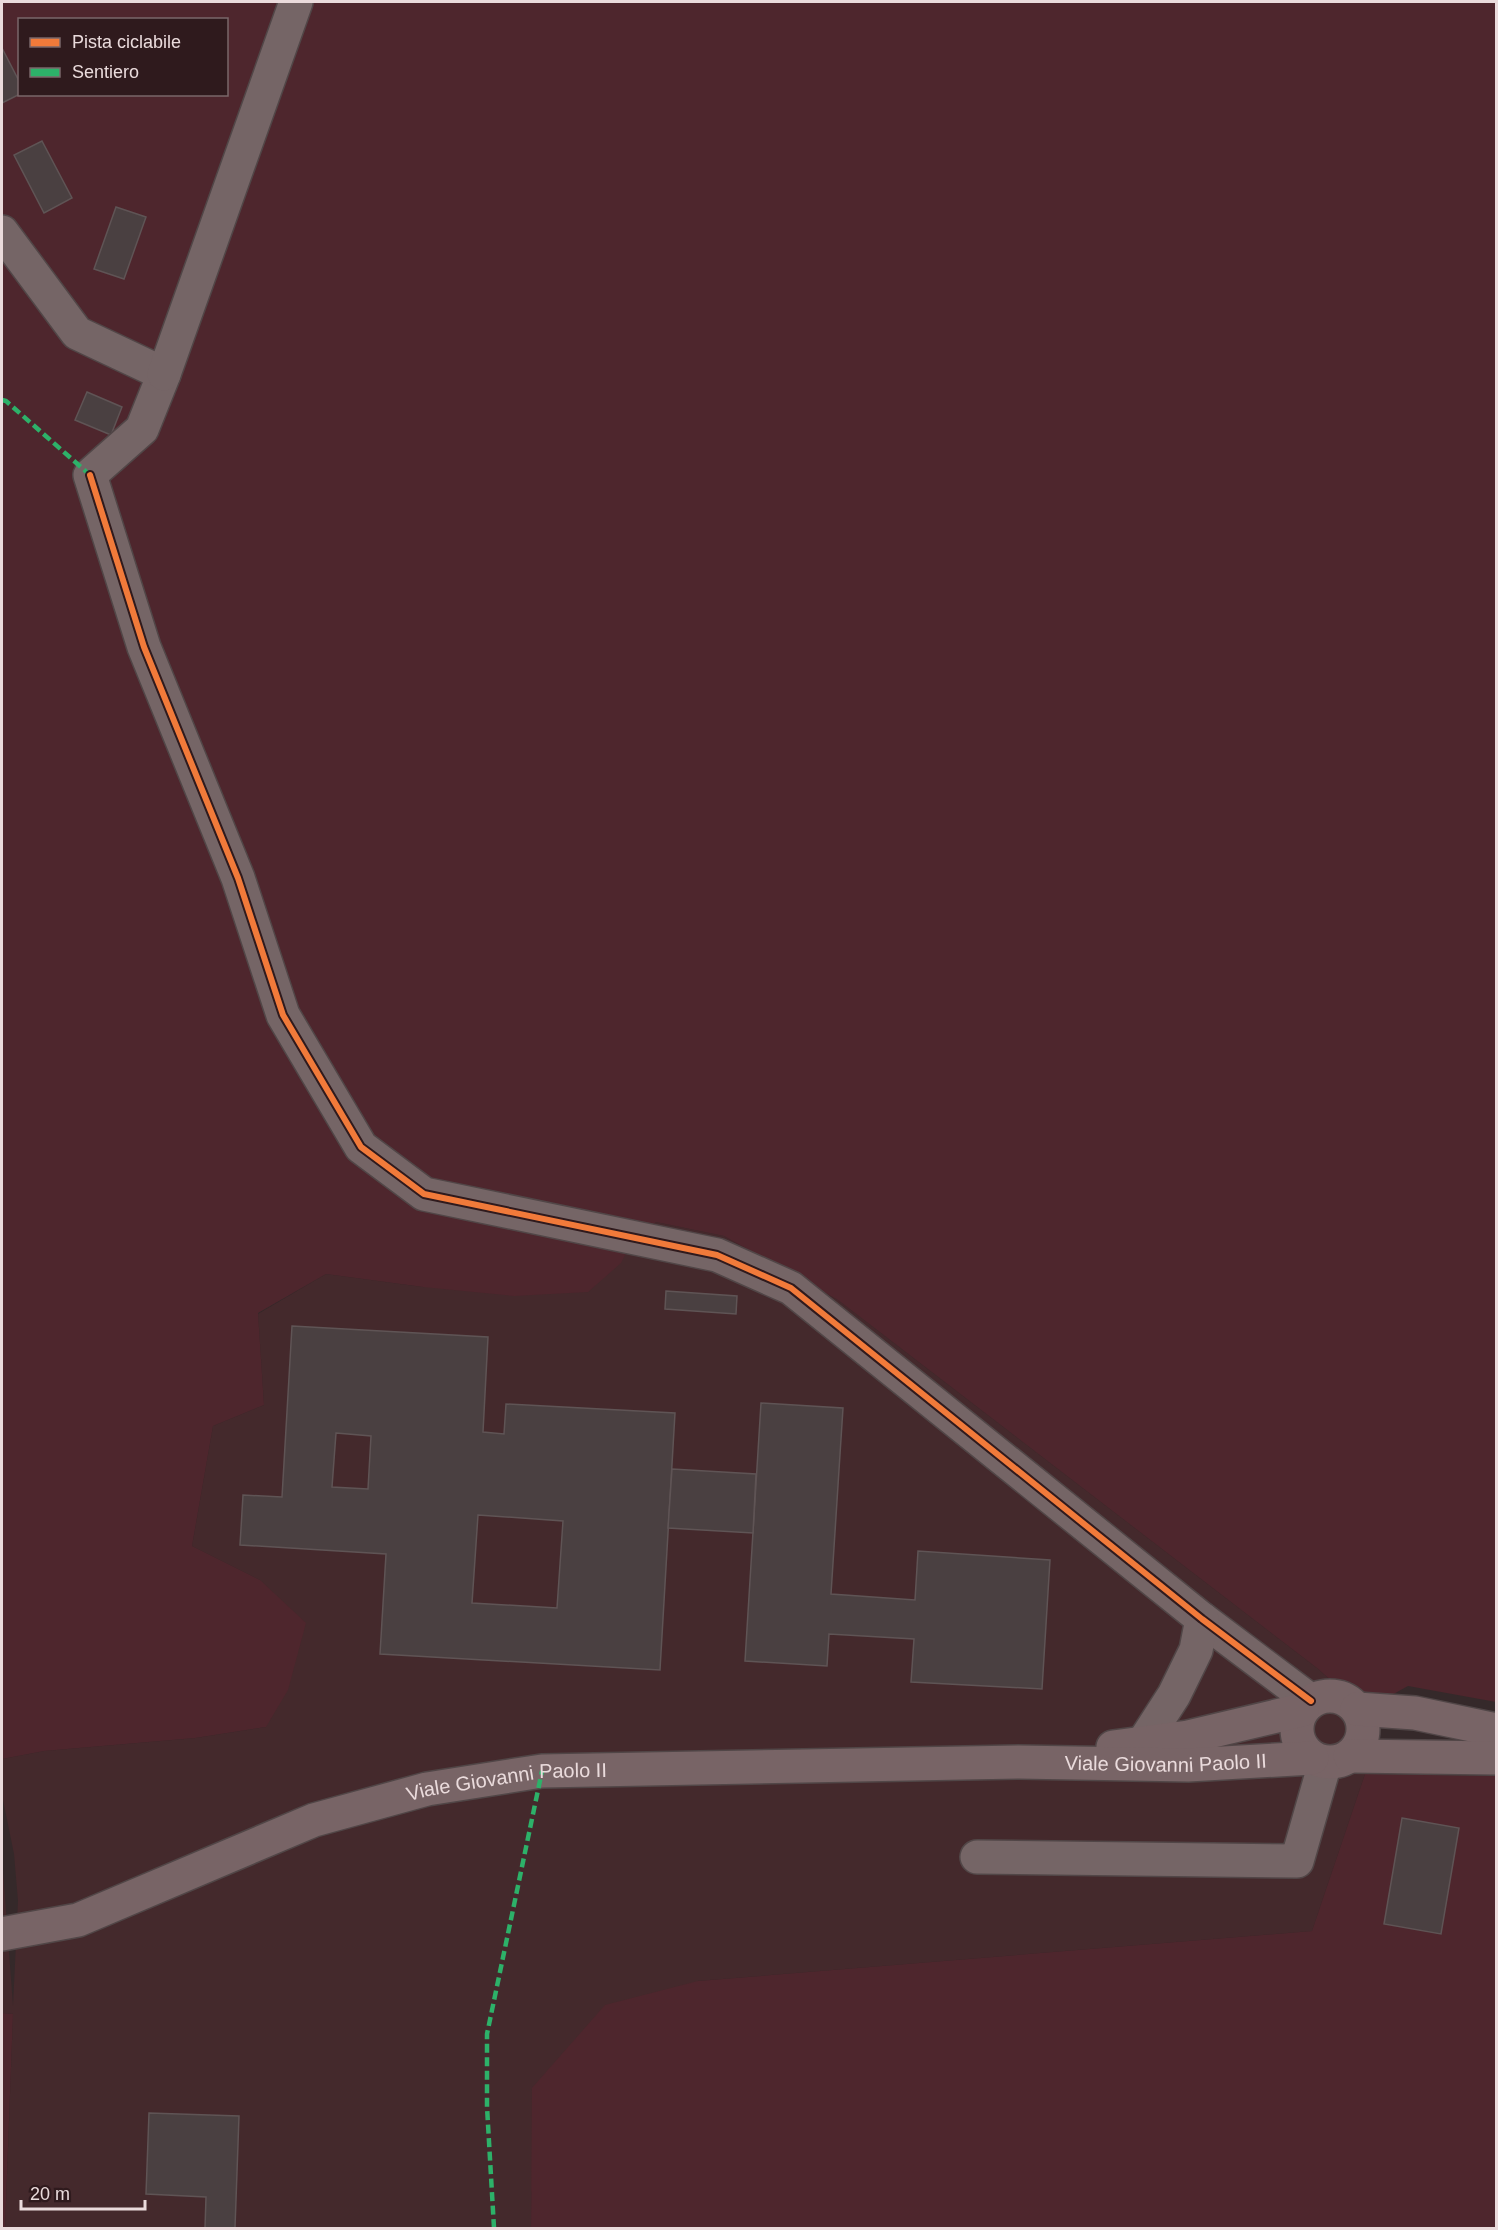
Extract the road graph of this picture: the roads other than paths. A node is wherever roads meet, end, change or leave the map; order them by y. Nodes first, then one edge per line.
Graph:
1 (296, 2) edge
2 (2, 231) edge
3 (164, 374) junction
4 (1202, 1619) junction
5 (1306, 1706) junction
6 (1358, 1709) junction
7 (1497, 1730) edge
8 (1143, 1743) junction
9 (1497, 1758) edge
10 (1329, 1759) junction
11 (1019, 1762) junction
12 (977, 1857) dead end
13 (7, 1931) edge

1 - 3 street
2 - 3 street
3 - 4 street
4 - 5 street
4 - 8 street
5 - 6 main road
5 - 8 main road, Viale Giovanni Paolo II
5 - 10 main road
6 - 7 main road
6 - 10 main road
8 - 11 main road, Viale Giovanni Paolo II
9 - 10 main road, Viale Giovanni Paolo II
10 - 11 main road, Viale Giovanni Paolo II
10 - 12 street
11 - 13 main road, Viale Giovanni Paolo II

